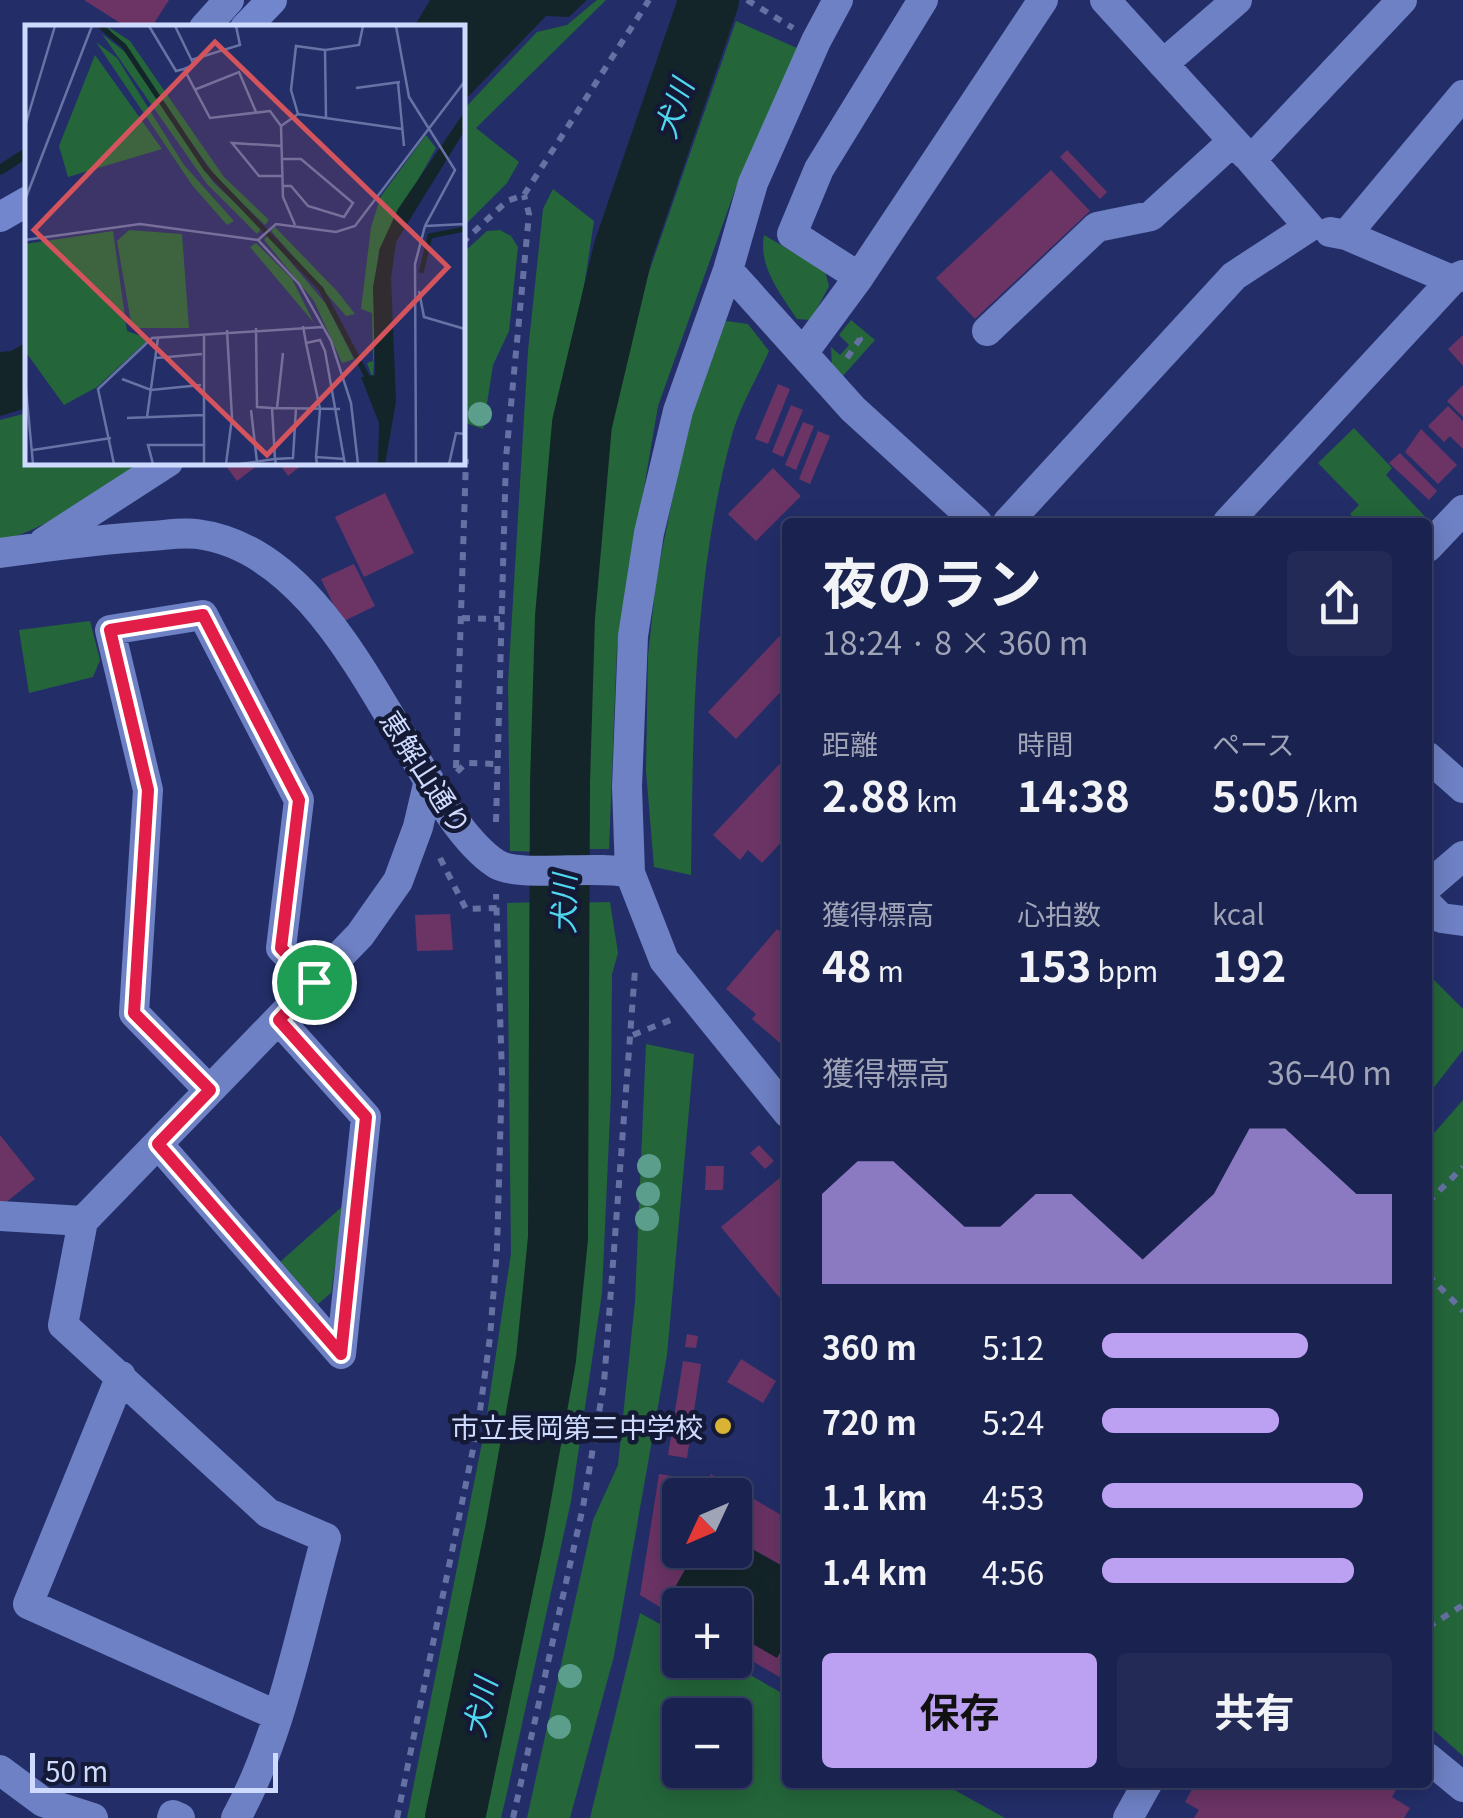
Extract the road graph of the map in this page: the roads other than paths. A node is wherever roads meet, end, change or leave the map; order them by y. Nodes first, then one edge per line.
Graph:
1 (229, 0) edge
2 (272, 0) edge
3 (838, 0) edge
4 (923, 0) edge
5 (1043, 0) edge
6 (1106, 0) edge
7 (1238, 0) edge
8 (1402, 0) edge
9 (207, 25) edge
10 (247, 25) edge
11 (1163, 64) junction
12 (1463, 95) edge
13 (1242, 151) junction
14 (25, 203) edge
15 (0, 217) edge
16 (1309, 227) junction
17 (1346, 235) junction
18 (728, 270) junction
19 (859, 277) junction
20 (1458, 278) edge
21 (987, 330) dead end
22 (803, 353) junction
23 (163, 465) edge
24 (1463, 510) edge
25 (973, 518) edge
26 (1012, 518) edge
27 (1232, 518) edge
28 (1444, 545) edge
29 (32, 549) junction
30 (0, 554) edge
31 (1432, 761) edge
32 (442, 777) junction
33 (1463, 788) edge
34 (1463, 856) edge
35 (622, 871) junction
36 (1432, 883) edge
37 (1432, 909) edge
38 (1463, 921) edge
39 (314, 982) junction
40 (279, 1020) junction
41 (210, 1090) junction
42 (782, 1106) edge
43 (158, 1144) junction
44 (0, 1216) edge
45 (82, 1221) junction
46 (121, 1376) junction
47 (276, 1715) junction
48 (1432, 1761) edge
49 (0, 1770) edge
50 (1145, 1788) edge
51 (1463, 1788) edge
52 (92, 1818) edge
53 (236, 1818) edge
54 (1128, 1818) edge

1 - 9 street
2 - 10 main road
3 - 18 street
4 - 19 street
5 - 19 street
6 - 11 street
7 - 11 street
8 - 13 street
11 - 13 street
12 - 17 street
13 - 16 street
13 - 21 street
14 - 15 main road
16 - 17 street
16 - 26 street
17 - 20 street
18 - 22 street
18 - 35 street
19 - 22 street
20 - 27 street
22 - 25 street
23 - 29 street
24 - 28 street
29 - 30 street, 恵解山通り
29 - 32 street, 恵解山通り
31 - 33 street
32 - 35 street, 恵解山通り
32 - 39 street
34 - 36 street
35 - 42 street
37 - 38 street
39 - 40 street
39 - 41 street
40 - 41 street
40 - 43 street
41 - 43 street
43 - 45 street
44 - 45 street
45 - 46 street
46 - 47 street
46 - 47 street
47 - 53 street
48 - 51 street
49 - 52 street
50 - 54 street

